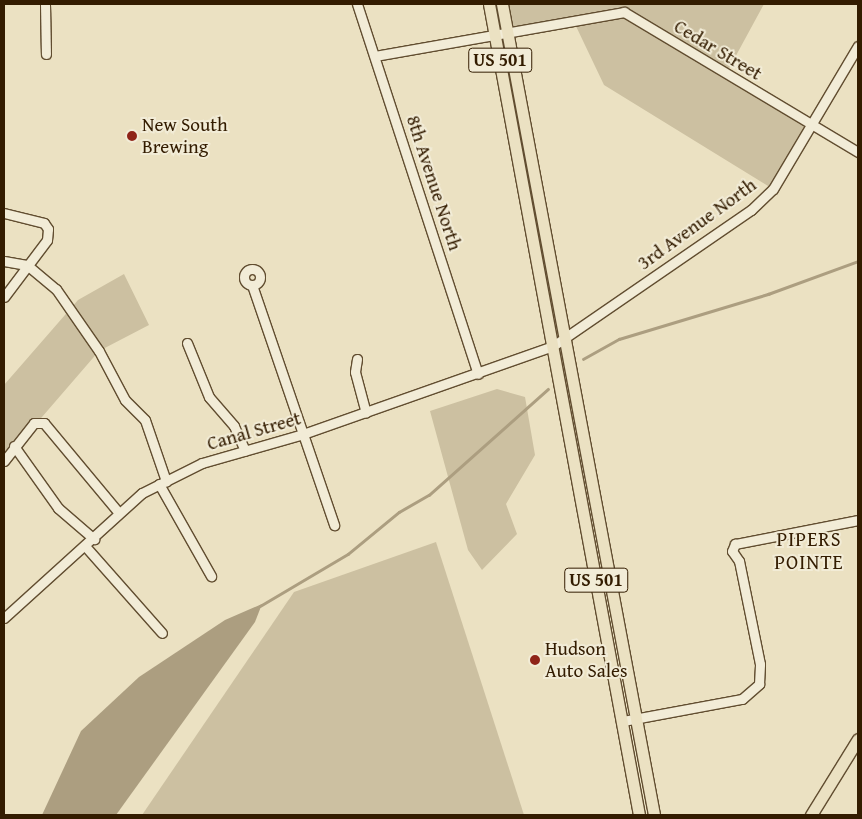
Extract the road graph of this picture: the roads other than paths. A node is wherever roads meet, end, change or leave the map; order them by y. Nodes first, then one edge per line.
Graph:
1 (45, 4) edge
2 (357, 4) edge
3 (490, 4) edge
4 (502, 4) edge
5 (630, 4) edge
6 (624, 12) junction
7 (508, 33) junction
8 (496, 35) junction
9 (858, 46) edge
10 (46, 54) dead end
11 (375, 56) junction
12 (809, 122) junction
13 (858, 152) edge
14 (4, 213) edge
15 (4, 261) edge
16 (28, 266) junction
17 (252, 285) dead end
18 (4, 296) edge
19 (563, 338) junction
20 (187, 344) dead end
21 (553, 346) junction
22 (358, 359) dead end
23 (478, 374) junction
24 (366, 413) junction
25 (303, 434) junction
26 (14, 446) junction
27 (246, 452) junction
28 (4, 461) edge
29 (163, 482) junction
30 (119, 513) junction
31 (858, 520) edge
32 (334, 525) dead end
33 (94, 539) junction
34 (85, 546) junction
35 (211, 576) dead end
36 (4, 618) edge
37 (162, 633) dead end
38 (635, 719) junction
39 (623, 721) junction
40 (858, 739) edge
41 (639, 815) edge
42 (654, 815) edge
43 (811, 815) edge

1 - 10 street
2 - 11 street, 8th Avenue North
3 - 8 main road, US 501
4 - 7 main road, US 501
5 - 6 street
6 - 7 street
6 - 12 street, Cedar Street
7 - 8 street
7 - 19 main road, US 501
8 - 11 street
8 - 21 main road, US 501
9 - 12 street, 3rd Avenue North
11 - 23 street, 8th Avenue North
12 - 13 street, Cedar Street
12 - 19 street, 3rd Avenue North
14 - 16 street
15 - 16 street
16 - 18 street
16 - 29 street
17 - 25 street
19 - 21 street, 3rd Avenue North
19 - 38 main road, US 501
20 - 27 street
21 - 23 street, Canal Street
21 - 39 main road, US 501
22 - 24 street
23 - 24 street, Canal Street
24 - 25 street, Canal Street
25 - 27 street, Canal Street
25 - 32 street
26 - 28 street
26 - 30 street
26 - 33 street
27 - 29 street, Canal Street
29 - 30 street, Canal Street
29 - 35 street
30 - 33 street, Canal Street
31 - 38 street
33 - 34 street, Canal Street
34 - 36 street, Canal Street
34 - 37 street
38 - 39 street
38 - 42 main road, US 501
39 - 41 main road, US 501
40 - 43 main road

